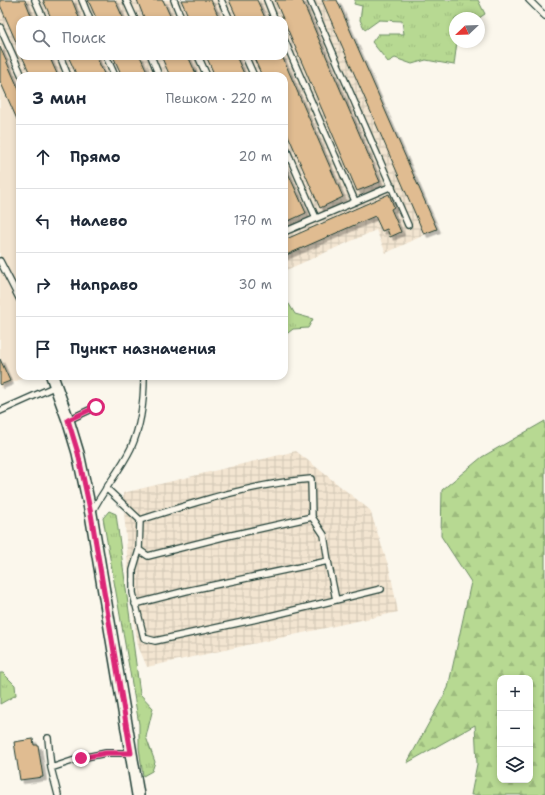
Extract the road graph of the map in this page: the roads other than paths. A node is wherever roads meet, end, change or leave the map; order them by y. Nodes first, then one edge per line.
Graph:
1 (35, 0) edge
2 (82, 0) edge
3 (126, 0) edge
4 (174, 0) edge
5 (221, 0) edge
6 (267, 0) edge
7 (310, 0) edge
8 (529, 0) edge
9 (42, 16) edge
10 (88, 16) edge
11 (133, 16) edge
12 (180, 16) edge
13 (228, 16) edge
14 (274, 16) edge
15 (545, 16) edge
16 (0, 27) edge
17 (288, 48) edge
18 (62, 60) edge
19 (108, 60) edge
20 (153, 60) edge
21 (200, 60) edge
22 (248, 60) edge
23 (20, 72) edge
24 (66, 72) edge
25 (112, 72) edge
26 (158, 72) edge
27 (205, 72) edge
28 (252, 72) edge
29 (288, 153) edge
30 (392, 186) junction
31 (355, 201) junction
32 (316, 218) junction
33 (408, 224) dead end
34 (288, 230) edge
35 (0, 261) edge
36 (16, 292) edge
37 (144, 380) edge
38 (54, 381) edge
39 (96, 407) dead end
40 (0, 411) edge
41 (68, 420) junction
42 (106, 488) junction
43 (91, 514) junction
44 (312, 517) junction
45 (140, 520) junction
46 (138, 550) junction
47 (328, 561) junction
48 (381, 589) dead end
49 (336, 600) junction
50 (135, 604) junction
51 (48, 738) dead end
52 (131, 753) junction
53 (51, 768) junction
54 (58, 795) edge
55 (138, 795) edge

1 - 9 lane
2 - 10 lane
3 - 11 lane
4 - 12 lane
5 - 13 lane
6 - 14 lane
7 - 30 lane
8 - 15 lane
16 - 23 lane
17 - 31 lane
18 - 24 lane
19 - 25 lane
20 - 26 lane
21 - 27 lane
22 - 28 lane
29 - 32 lane
30 - 31 lane
30 - 33 lane
31 - 32 lane
32 - 34 lane
35 - 36 lane
37 - 42 lane
38 - 40 lane
38 - 41 street
39 - 41 lane
41 - 43 street
42 - 43 lane
42 - 45 lane
43 - 52 street
44 - 45 lane
44 - 46 lane
44 - 47 lane
45 - 46 lane
46 - 50 lane
47 - 49 lane
47 - 50 lane
48 - 49 lane
49 - 50 lane
51 - 53 lane
52 - 53 lane
52 - 55 street
53 - 54 lane

